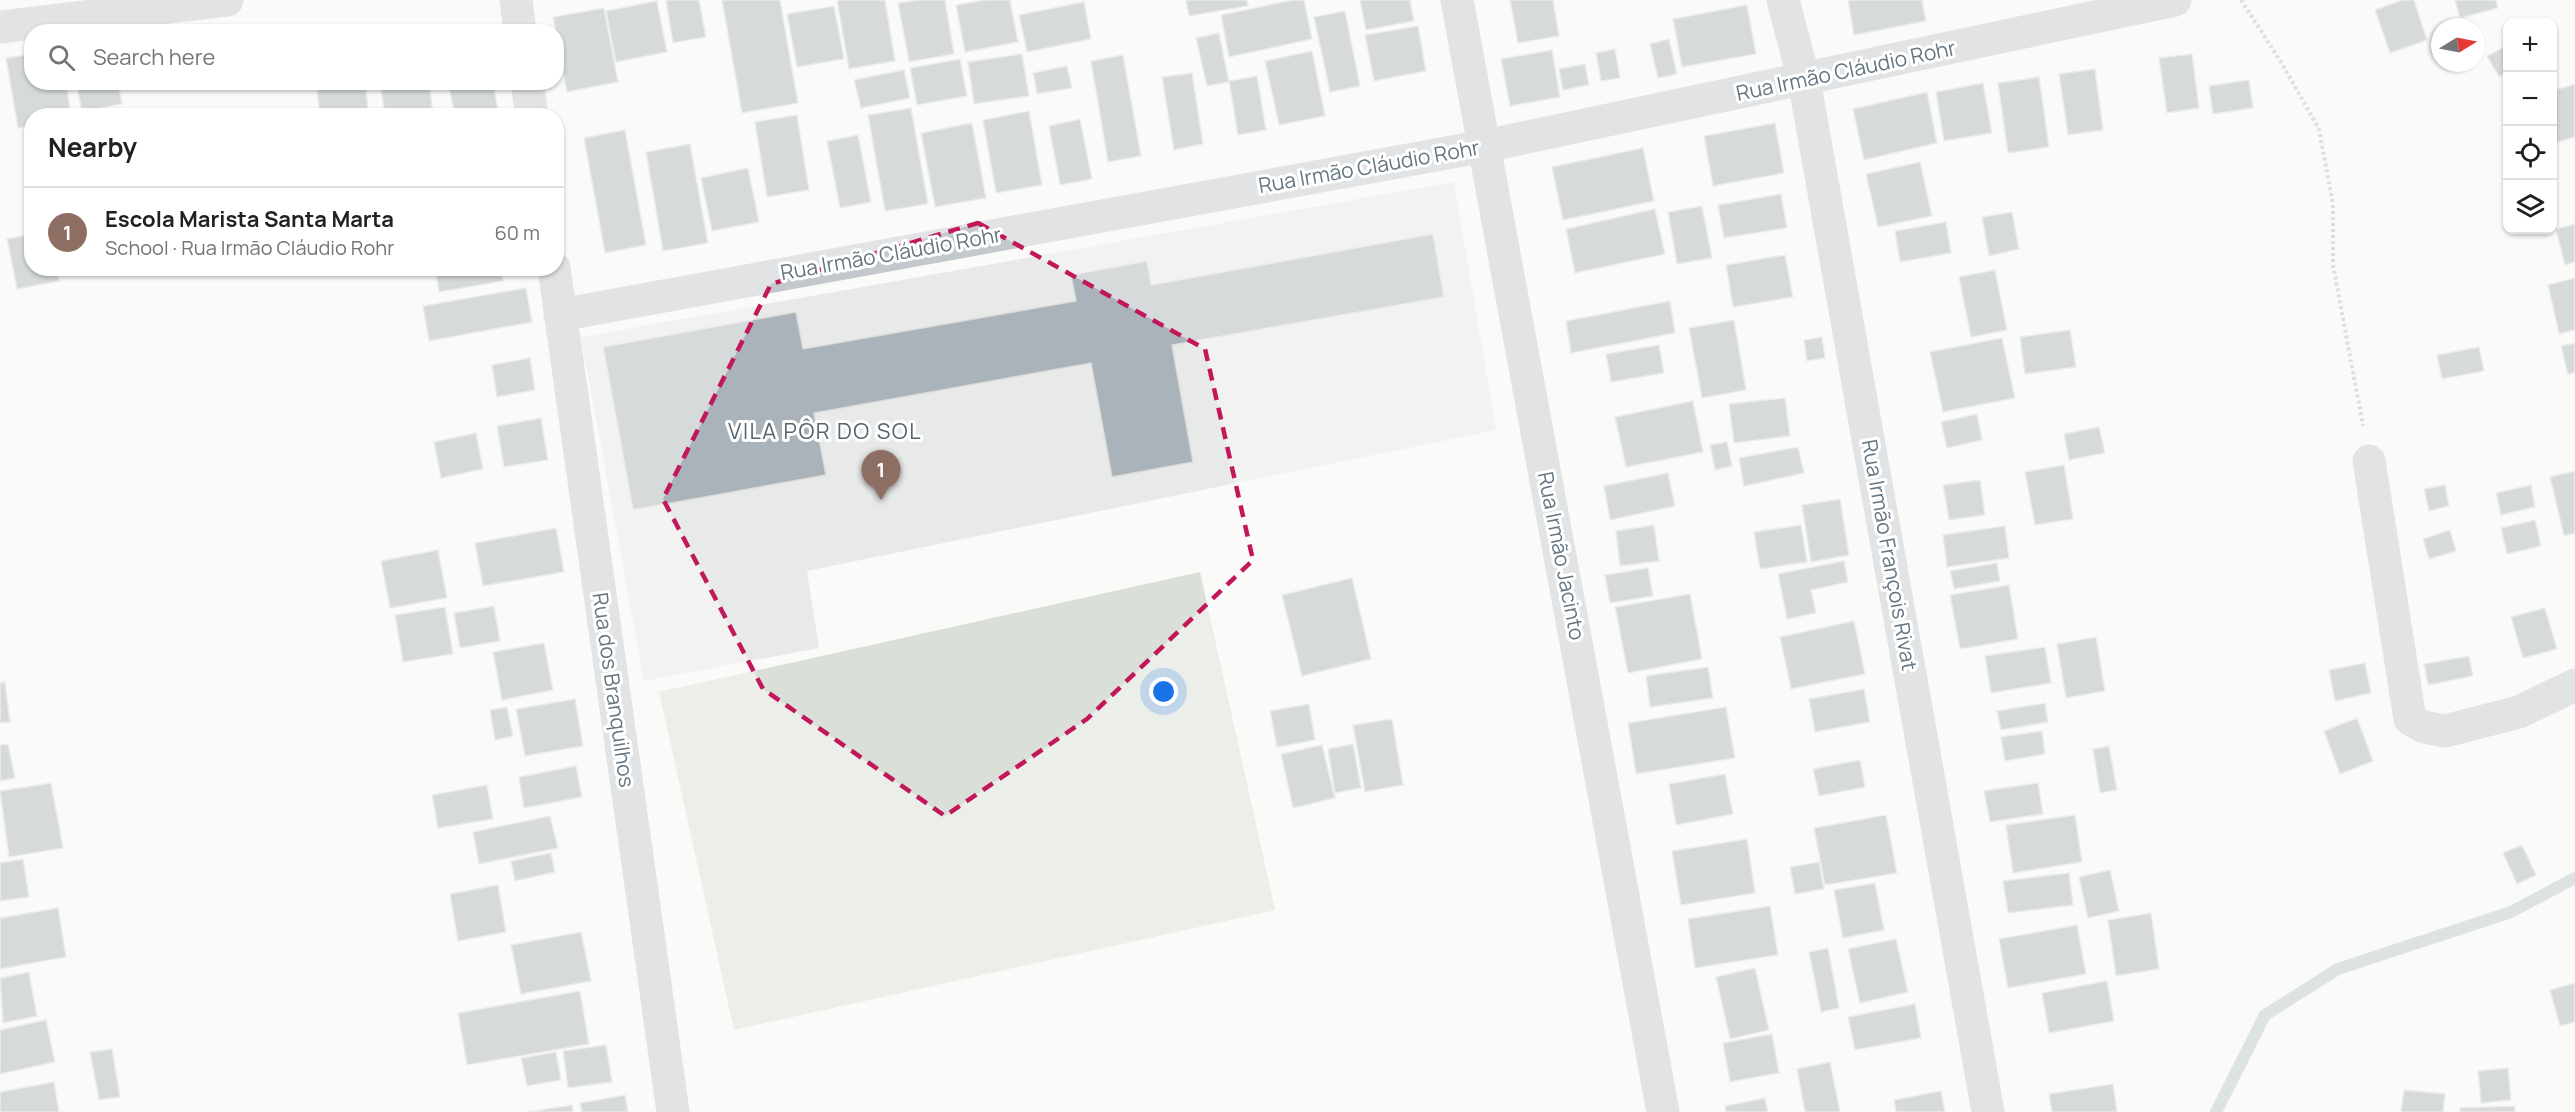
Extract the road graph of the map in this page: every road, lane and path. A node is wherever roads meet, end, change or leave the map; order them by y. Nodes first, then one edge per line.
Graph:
1 (227, 0) edge
2 (516, 0) edge
3 (1457, 0) edge
4 (1783, 0) edge
5 (2175, 0) edge
6 (2241, 0) edge
7 (24, 24) edge
8 (25, 24) edge
9 (519, 24) edge
10 (0, 27) edge
11 (1804, 80) junction
12 (528, 90) edge
13 (531, 108) edge
14 (1485, 146) junction
15 (555, 276) edge
16 (560, 315) junction
17 (2369, 461) joint
18 (2575, 685) edge
19 (673, 1112) edge
20 (1664, 1112) edge
21 (1989, 1112) edge

1 - 8 street
2 - 9 street
3 - 14 street, Rua Irmão Jacinto
4 - 11 street, Rua Irmão François Rivat
5 - 11 street, Rua Irmão Cláudio Rohr
6 - 17 path
7 - 10 street
11 - 14 street, Rua Irmão Cláudio Rohr
11 - 21 street, Rua Irmão François Rivat
12 - 13 street
14 - 16 street, Rua Irmão Cláudio Rohr
14 - 20 street, Rua Irmão Jacinto
15 - 16 street, Rua dos Branquilhos
16 - 19 street, Rua dos Branquilhos
17 - 18 street

